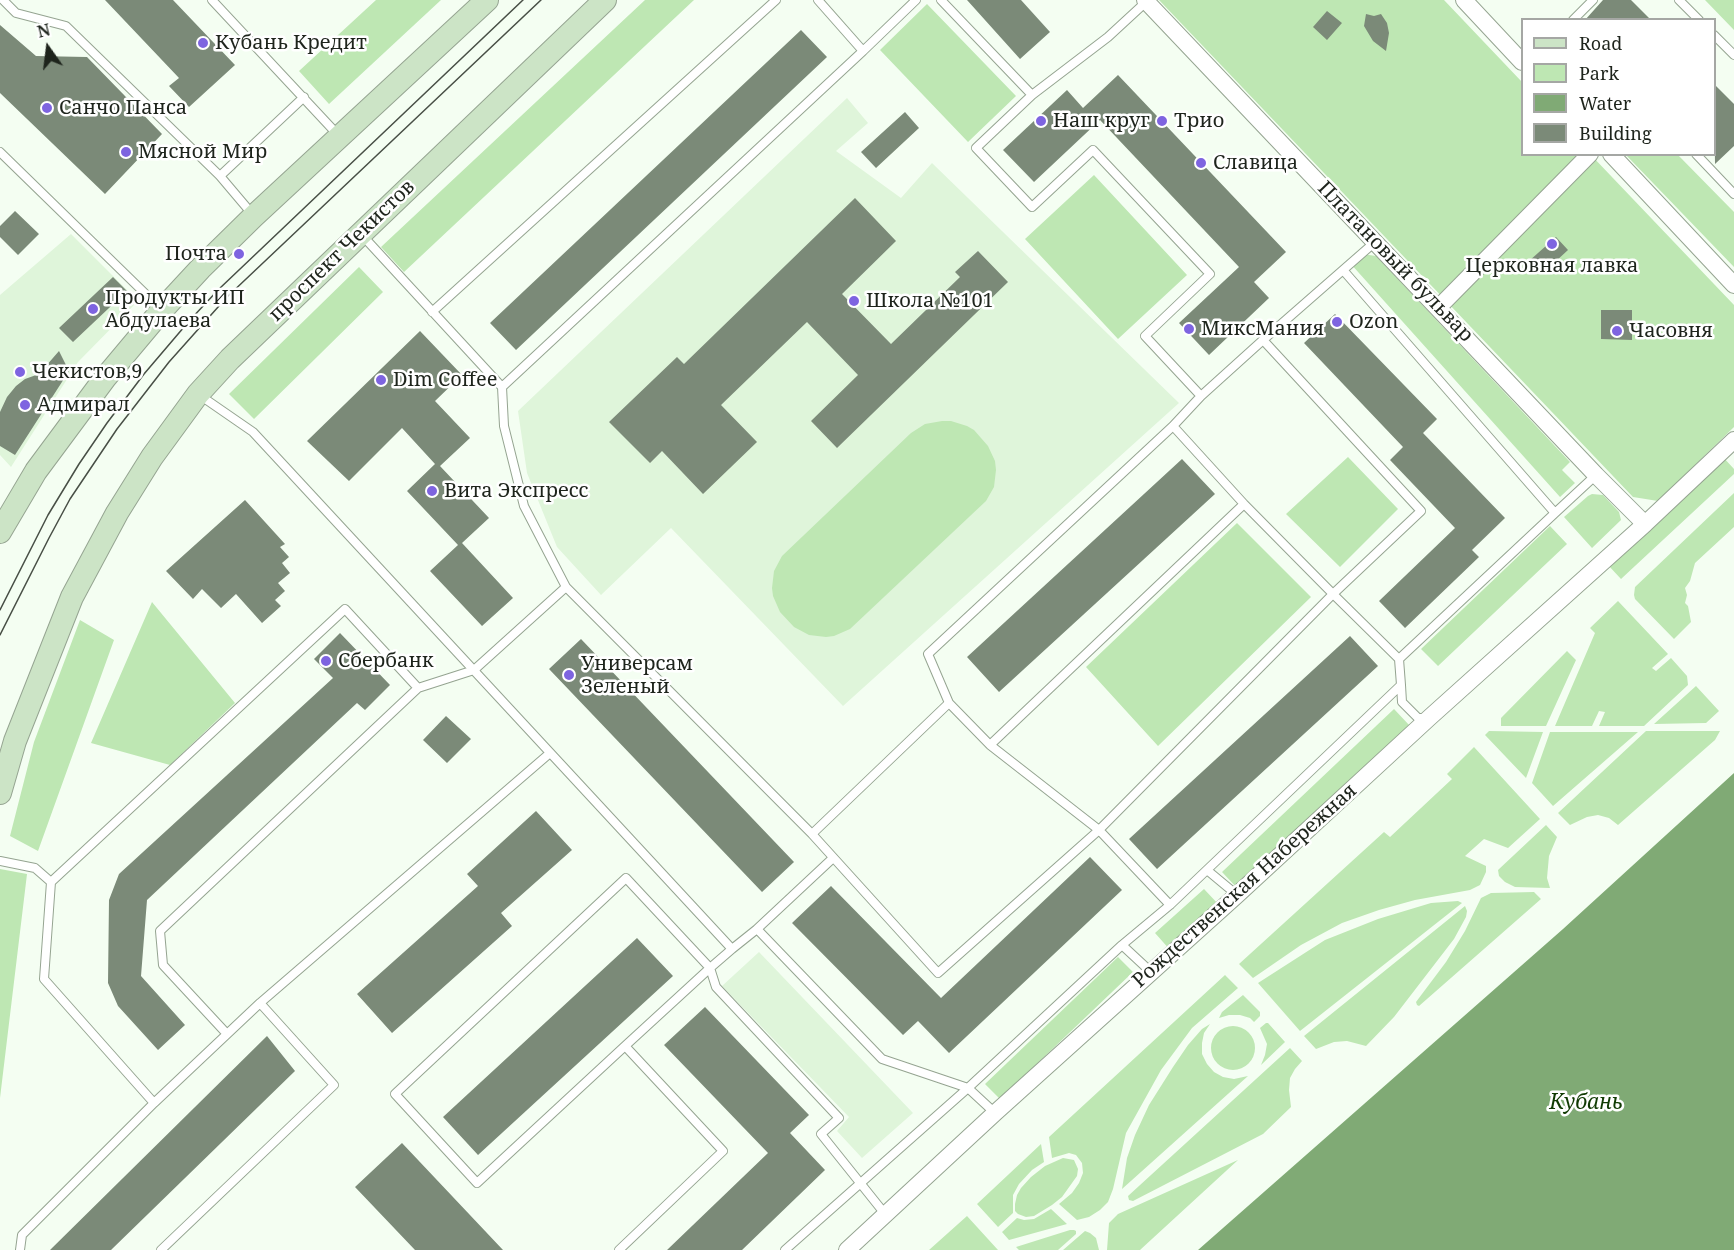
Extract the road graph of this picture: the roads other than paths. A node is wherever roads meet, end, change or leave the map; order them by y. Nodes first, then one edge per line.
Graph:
1 (3, 0) edge
2 (212, 0) edge
3 (487, 0) edge
4 (605, 0) edge
5 (776, 0) edge
6 (818, 0) edge
7 (916, 0) edge
8 (941, 0) edge
9 (1464, 0) edge
10 (1593, 0) edge
11 (1679, 0) edge
12 (1146, 1) edge
13 (1575, 18) edge
14 (1696, 18) edge
15 (1716, 37) edge
16 (862, 51) junction
17 (1734, 55) edge
18 (1521, 61) edge
19 (1032, 95) junction
20 (304, 97) junction
21 (340, 137) junction
22 (0, 153) edge
23 (1588, 156) edge
24 (1613, 156) edge
25 (1698, 156) edge
26 (220, 176) junction
27 (1734, 194) edge
28 (254, 216) junction
29 (360, 234) junction
30 (1376, 242) junction
31 (1343, 270) junction
32 (1734, 285) edge
33 (1438, 308) junction
34 (162, 310) junction
35 (432, 312) junction
36 (1263, 339) junction
37 (502, 387) junction
38 (198, 393) junction
39 (1201, 396) junction
40 (1173, 426) junction
41 (1734, 440) edge
42 (1596, 475) junction
43 (1244, 504) junction
44 (1555, 513) junction
45 (1645, 524) junction
46 (0, 532) edge
47 (566, 587) junction
48 (1333, 594) junction
49 (1399, 659) junction
50 (474, 670) junction
51 (1401, 685) junction
52 (418, 688) junction
53 (950, 703) junction
54 (1430, 718) junction
55 (990, 745) junction
56 (550, 753) junction
57 (0, 793) edge
58 (1099, 830) junction
59 (812, 834) junction
60 (833, 858) junction
61 (0, 861) edge
62 (1207, 870) junction
63 (51, 882) junction
64 (1237, 895) junction
65 (1170, 905) junction
66 (757, 929) junction
67 (1122, 945) junction
68 (732, 949) junction
69 (710, 968) junction
70 (1151, 972) junction
71 (260, 1003) junction
72 (227, 1034) junction
73 (625, 1046) junction
74 (968, 1088) junction
75 (154, 1103) junction
76 (996, 1113) junction
77 (860, 1185) junction
78 (885, 1214) junction
79 (20, 1250) edge
80 (161, 1250) edge
81 (619, 1250) edge
82 (785, 1250) edge
83 (847, 1250) edge

1 - 26 lane
2 - 20 lane
3 - 21 main road
4 - 29 main road, проспект Чекистов
5 - 35 lane
6 - 16 lane
7 - 16 lane
8 - 19 lane
9 - 18 street
10 - 13 lane
11 - 14 lane
12 - 19 lane
12 - 30 street, Платановый бульвар
15 - 17 lane
16 - 37 lane
19 - 39 lane
20 - 21 lane
20 - 26 lane
21 - 28 main road
22 - 34 lane
23 - 33 street
24 - 32 street
25 - 27 lane
26 - 28 lane
28 - 34 main road
29 - 35 lane
29 - 38 main road, проспект Чекистов
30 - 31 lane
30 - 33 street, Платановый бульвар
31 - 36 lane
31 - 44 lane
33 - 42 street, Платановый бульвар
34 - 46 main road
35 - 37 lane
36 - 39 lane
36 - 48 lane
37 - 47 lane
38 - 50 lane
38 - 57 main road, проспект Чекистов
39 - 40 lane
40 - 43 lane
40 - 53 lane
41 - 45 street, Рождественская Набережная
42 - 44 lane
42 - 45 street, Платановый бульвар
43 - 48 lane
43 - 55 lane
44 - 49 lane
45 - 54 street, Рождественская Набережная
47 - 50 lane
47 - 59 lane
48 - 49 lane
48 - 58 lane
49 - 51 lane
50 - 52 lane
50 - 56 lane
51 - 54 lane
51 - 62 lane
52 - 63 lane
52 - 72 lane
53 - 55 lane
53 - 59 lane
54 - 64 street, Рождественская Набережная
55 - 58 lane
56 - 68 lane
56 - 71 lane
58 - 60 lane
58 - 65 lane
59 - 60 lane
60 - 66 lane
61 - 63 lane
62 - 64 lane
62 - 65 lane
63 - 75 lane
64 - 70 street, Рождественская Набережная
65 - 67 lane
66 - 68 lane
66 - 74 lane
67 - 70 lane
67 - 74 lane
68 - 69 lane
69 - 73 lane
69 - 73 lane
69 - 77 lane
70 - 76 street, Рождественская Набережная
71 - 72 lane
71 - 80 lane
72 - 75 lane
73 - 81 lane
74 - 76 lane
74 - 77 lane
75 - 79 lane
76 - 78 street, Рождественская Набережная
77 - 78 lane
77 - 82 lane
78 - 83 street, Рождественская Набережная

